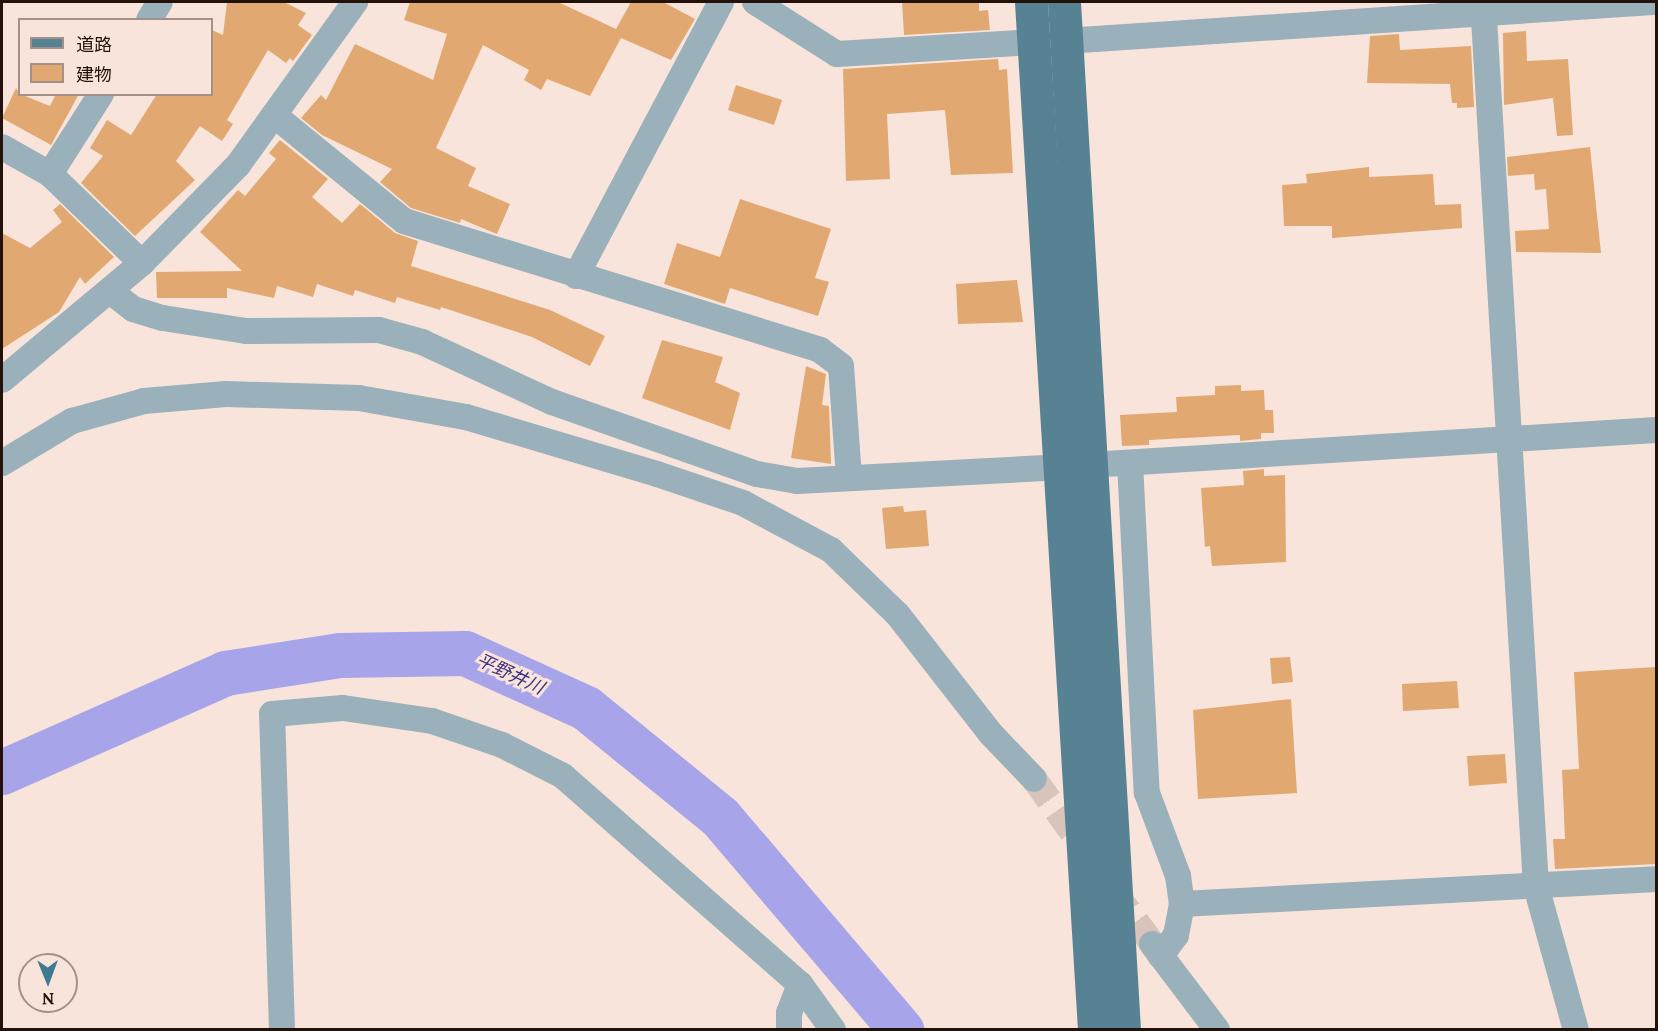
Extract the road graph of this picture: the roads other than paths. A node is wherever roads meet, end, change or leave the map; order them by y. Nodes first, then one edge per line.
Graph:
1 (160, 2) edge
2 (355, 2) edge
3 (721, 2) edge
4 (755, 2) edge
5 (1031, 2) edge
6 (1064, 2) edge
7 (1653, 2) edge
8 (1483, 7) edge
9 (150, 18) edge
10 (1065, 41) junction
11 (1033, 42) junction
12 (100, 96) edge
13 (274, 115) junction
14 (2, 147) edge
15 (50, 174) junction
16 (142, 263) junction
17 (576, 276) junction
18 (110, 291) junction
19 (2, 379) edge
20 (1656, 430) edge
21 (1507, 440) junction
22 (2, 463) edge
23 (1130, 463) junction
24 (1075, 466) junction
25 (849, 478) junction
26 (1034, 779) tunnel mouth
27 (1656, 879) edge
28 (1536, 886) junction
29 (1182, 904) junction
30 (800, 984) junction
31 (282, 1029) edge
32 (789, 1029) edge
33 (833, 1029) edge
34 (1094, 1029) edge
35 (1124, 1029) edge
36 (1217, 1029) edge
37 (1576, 1029) edge

1 - 9 street
2 - 13 street
3 - 17 street
4 - 11 street
5 - 11 main road
6 - 10 main road
7 - 8 street
8 - 10 street
8 - 21 street
10 - 24 main road
11 - 24 main road
12 - 15 street
13 - 16 street
13 - 17 street
14 - 15 street
15 - 16 street
16 - 18 street
17 - 25 street
18 - 19 street
18 - 25 street
20 - 21 street
21 - 23 street
21 - 28 street
22 - 26 street
23 - 24 street
23 - 29 street
24 - 25 street
24 - 34 main road
24 - 35 main road
27 - 28 street
28 - 29 street
28 - 37 street
29 - 36 street
30 - 31 street
30 - 32 street
30 - 33 street

